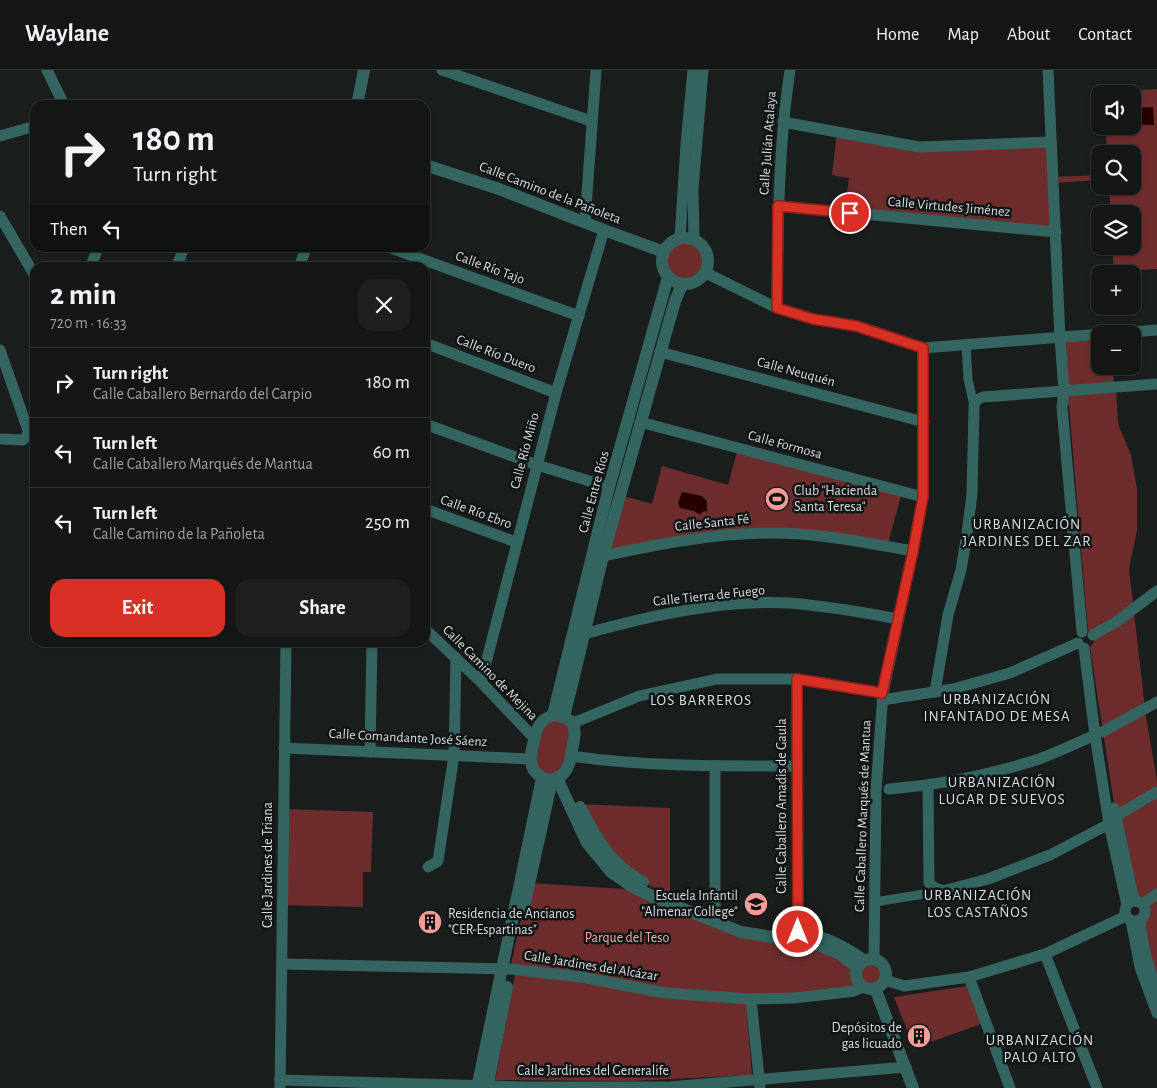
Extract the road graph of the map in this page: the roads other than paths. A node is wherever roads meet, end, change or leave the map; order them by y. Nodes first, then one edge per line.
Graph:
1 (47, 70) edge
2 (364, 70) edge
3 (442, 70) edge
4 (596, 70) edge
5 (693, 70) edge
6 (703, 70) edge
7 (790, 70) edge
8 (1048, 70) edge
9 (62, 100) edge
10 (357, 100) edge
11 (591, 121) junction
12 (783, 122) junction
13 (30, 128) edge
14 (0, 137) edge
15 (0, 142) edge
16 (1051, 142) junction
17 (430, 167) edge
18 (778, 206) junction
19 (0, 216) edge
20 (585, 222) junction
21 (604, 230) junction
22 (1056, 232) junction
23 (680, 238) junction
24 (694, 239) junction
25 (403, 252) edge
26 (664, 252) junction
27 (30, 267) edge
28 (706, 273) junction
29 (668, 278) junction
30 (682, 285) junction
31 (777, 308) junction
32 (579, 316) junction
33 (1157, 330) edge
34 (1141, 331) edge
35 (1091, 335) edge
36 (1060, 338) junction
37 (430, 345) edge
38 (966, 345) junction
39 (923, 348) junction
40 (0, 350) edge
41 (660, 352) junction
42 (1157, 384) edge
43 (1064, 391) junction
44 (556, 393) junction
45 (974, 406) junction
46 (640, 422) junction
47 (924, 422) junction
48 (430, 426) edge
49 (0, 439) edge
50 (537, 465) junction
51 (610, 487) junction
52 (923, 497) junction
53 (430, 511) edge
54 (516, 542) junction
55 (913, 551) junction
56 (603, 556) junction
57 (1157, 591) edge
58 (898, 619) junction
59 (430, 634) edge
60 (584, 634) junction
61 (1086, 639) junction
62 (286, 647) edge
63 (372, 647) edge
64 (456, 658) junction
65 (797, 679) junction
66 (481, 682) junction
67 (935, 692) junction
68 (882, 696) junction
69 (1157, 702) edge
70 (563, 718) junction
71 (1099, 733) junction
72 (534, 738) junction
73 (284, 748) junction
74 (370, 752) junction
75 (454, 755) junction
76 (571, 756) junction
77 (530, 759) junction
78 (716, 766) junction
79 (797, 766) junction
80 (553, 777) junction
81 (928, 786) junction
82 (889, 789) dead end
83 (1157, 792) edge
84 (1113, 820) junction
85 (428, 867) dead end
86 (935, 888) junction
87 (1157, 894) edge
88 (875, 902) junction
89 (1133, 911) junction
90 (715, 913) junction
91 (798, 932) junction
92 (1045, 954) junction
93 (865, 962) junction
94 (282, 964) junction
95 (506, 968) junction
96 (969, 977) junction
97 (874, 985) junction
98 (1157, 992) edge
99 (750, 999) junction
100 (1157, 1013) edge
101 (906, 1068) junction
102 (280, 1084) edge
103 (759, 1084) edge
104 (482, 1086) edge
105 (913, 1088) edge
106 (1010, 1088) edge
107 (1097, 1088) edge

1 - 9 street
2 - 10 street
3 - 11 street
4 - 11 street
5 - 23 street
6 - 24 street
7 - 12 street, Calle Julián Atalaya
8 - 16 street
11 - 20 street
12 - 16 street
12 - 18 street, Calle Julián Atalaya
13 - 14 street
14 - 15 street
16 - 22 street
17 - 20 street, Calle Camino de la Pañoleta
18 - 22 street, Calle Virtudes Jiménez
18 - 31 street, Calle Julián Atalaya
19 - 27 street
20 - 21 street, Calle Camino de la Pañoleta
21 - 26 street, Calle Camino de la Pañoleta
21 - 32 street, Calle Río Miño
22 - 36 street
23 - 24 street
23 - 26 street
24 - 28 street
25 - 32 street, Calle Río Tajo
26 - 29 street
28 - 30 street
28 - 31 street
29 - 30 street
29 - 51 street, Calle Entre Ríos
30 - 41 street, Calle Entre Ríos
31 - 39 street
32 - 44 street, Calle Río Miño
33 - 34 street
35 - 36 street
36 - 38 street
36 - 43 street
37 - 44 street, Calle Río Duero
38 - 39 street
38 - 45 street
39 - 47 street, Calle Caballero Marqués de Mantua
40 - 49 street
41 - 46 street, Calle Entre Ríos
41 - 47 street, Calle Neuquén
42 - 43 street
43 - 45 street
43 - 61 street
44 - 50 street, Calle Río Miño
45 - 67 street
46 - 52 street, Calle Formosa
46 - 56 street, Calle Entre Ríos
47 - 52 street, Calle Caballero Marqués de Mantua
48 - 50 street
50 - 51 street
50 - 54 street, Calle Río Miño
51 - 70 street, Calle Entre Ríos
52 - 55 street, Calle Caballero Marqués de Mantua
53 - 54 street, Calle Río Ebro
54 - 66 street, Calle Río Miño
55 - 56 street, Calle Santa Fé
55 - 58 street, Calle Caballero Marqués de Mantua
56 - 60 street, Calle Entre Ríos
57 - 61 street
58 - 60 street, Calle Tierra de Fuego
58 - 68 street, Calle Caballero Marqués de Mantua
59 - 64 street, Calle Camino de Mejina
60 - 70 street, Calle Entre Ríos
61 - 67 street
61 - 71 street
62 - 73 street, Calle Jardines de Triana
63 - 74 street
64 - 66 street, Calle Camino de Mejina
64 - 75 street
65 - 68 street
65 - 70 street
65 - 79 street, Calle Caballero Amadis de Gaula
66 - 72 street, Calle Camino de Mejina
67 - 68 street
68 - 88 street, Calle Caballero Marqués de Mantua
69 - 71 street
70 - 72 street
70 - 76 street
71 - 81 street
71 - 84 street
72 - 77 street
73 - 74 street, Calle Comandante José Sáenz
73 - 94 street, Calle Jardines de Triana
74 - 75 street, Calle Comandante José Sáenz
75 - 77 street, Calle Comandante José Sáenz
75 - 85 street
76 - 78 street
76 - 80 street
77 - 80 street
78 - 79 street
78 - 90 street
79 - 91 street, Calle Caballero Amadis de Gaula
80 - 90 street
80 - 93 street
80 - 95 street
81 - 82 street
81 - 86 street
83 - 84 street
84 - 86 street
84 - 89 street
86 - 88 street
87 - 89 street
88 - 93 street, Calle Caballero Marqués de Mantua
89 - 92 street
89 - 98 street
89 - 100 street
90 - 91 street
91 - 93 street
92 - 96 street
92 - 107 street
93 - 97 street
93 - 97 street
94 - 95 street, Calle Jardines del Alcázar
94 - 102 street, Calle Jardines de Triana
95 - 99 street, Calle Jardines del Alcázar
95 - 104 street
96 - 97 street
96 - 106 street
97 - 99 street, Calle Jardines del Alcázar
97 - 101 street
99 - 103 street
101 - 103 street, Calle Jardines del Generalife
101 - 105 street
102 - 104 street, Calle Jardines del Generalife
103 - 104 street, Calle Jardines del Generalife

